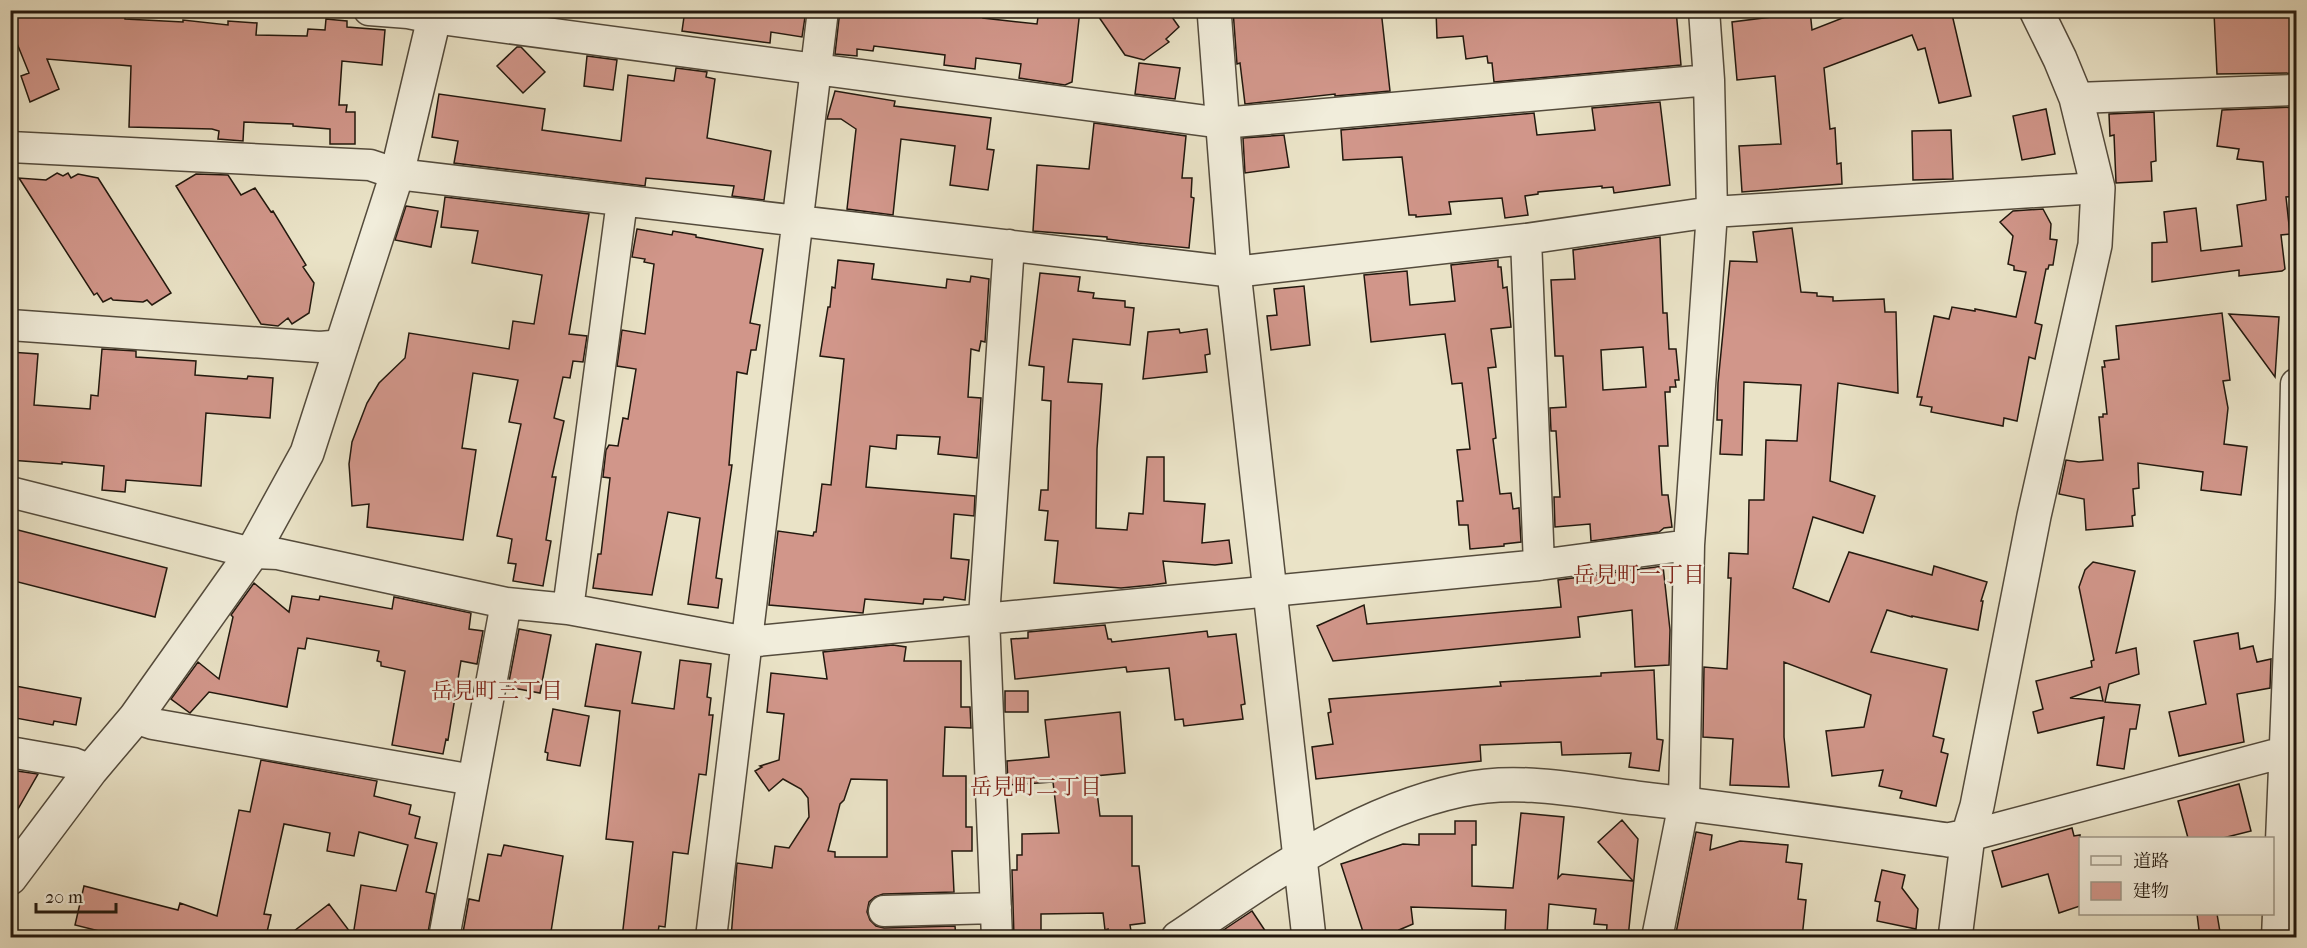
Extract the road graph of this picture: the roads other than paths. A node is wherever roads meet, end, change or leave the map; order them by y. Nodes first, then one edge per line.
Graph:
1 (369, 10) edge
2 (823, 10) edge
3 (1214, 10) edge
4 (1704, 10) edge
5 (2036, 10) edge
6 (434, 14) edge
7 (816, 69) junction
8 (1709, 80) junction
9 (2296, 90) edge
10 (2076, 98) junction
11 (1222, 123) junction
12 (10, 147) edge
13 (397, 174) junction
14 (2098, 188) junction
15 (622, 201) junction
16 (1712, 212) junction
17 (797, 221) junction
18 (1526, 239) junction
19 (1009, 246) junction
20 (1234, 272) junction
21 (10, 325) edge
22 (343, 345) junction
23 (2296, 384) edge
24 (10, 492) edge
25 (1689, 545) junction
26 (252, 553) junction
27 (1539, 565) junction
28 (1270, 592) junction
29 (506, 603) junction
30 (568, 609) junction
31 (984, 617) junction
32 (747, 642) junction
33 (135, 718) junction
34 (2290, 751) edge
35 (10, 752) edge
36 (91, 770) junction
37 (473, 780) junction
38 (1684, 803) junction
39 (1968, 836) junction
40 (1300, 856) junction
41 (10, 878) edge
42 (996, 908) junction
43 (884, 911) dead end
44 (444, 938) edge
45 (711, 938) edge
46 (997, 938) edge
47 (1178, 938) edge
48 (1309, 938) edge
49 (1657, 938) edge
50 (1955, 938) edge
51 (2277, 938) edge

1 - 6 street
2 - 7 street
3 - 11 street
4 - 8 street
5 - 10 street
6 - 7 street
6 - 13 street
7 - 11 street
7 - 17 street
8 - 11 street
8 - 16 street
9 - 10 street
10 - 14 street
11 - 20 street
12 - 13 street
13 - 15 street
13 - 22 street
14 - 16 street
14 - 39 street
15 - 17 street
15 - 30 street
16 - 18 street
16 - 25 street
17 - 19 street
17 - 32 street
18 - 20 street
18 - 27 street
19 - 20 street
19 - 31 street
20 - 28 street
21 - 22 street
22 - 26 street
23 - 34 street
24 - 26 street
25 - 27 street
25 - 38 street
26 - 29 street
26 - 33 street
27 - 28 street
28 - 31 street
28 - 40 street
29 - 30 street
29 - 37 street
30 - 32 street
31 - 32 street
31 - 42 street
32 - 45 street
33 - 36 street
33 - 37 street
34 - 39 street
34 - 51 street
35 - 36 street
36 - 41 street
37 - 44 street
38 - 39 street
38 - 40 street
38 - 49 street
39 - 50 street
40 - 47 street
40 - 48 street
42 - 43 street
42 - 46 street

